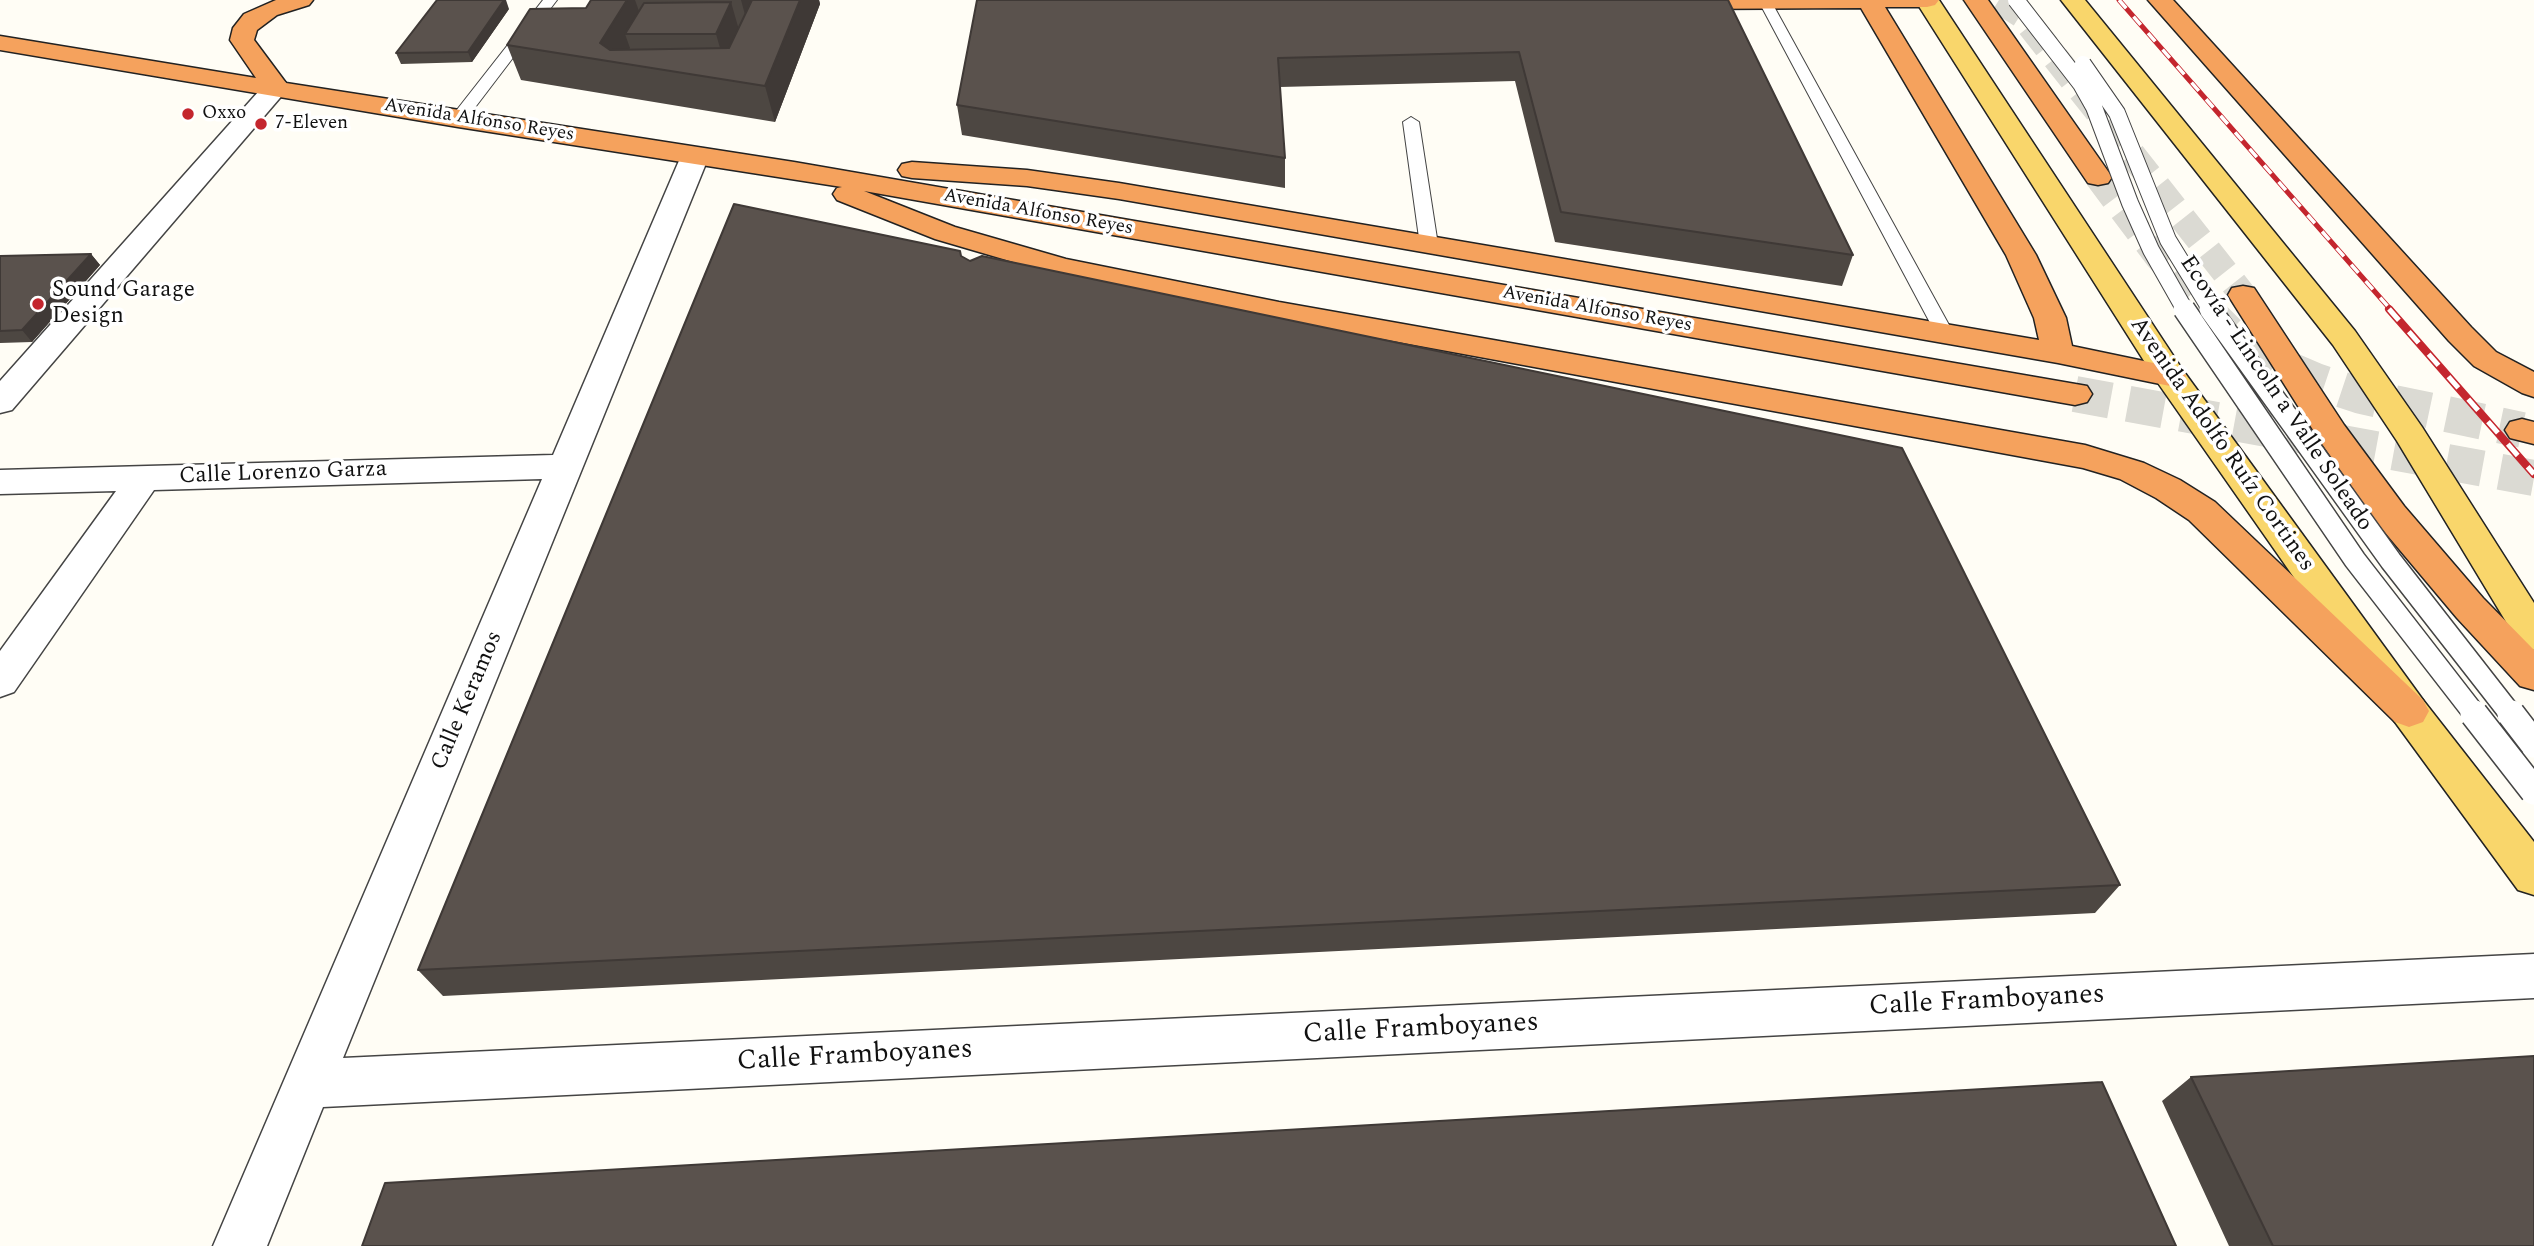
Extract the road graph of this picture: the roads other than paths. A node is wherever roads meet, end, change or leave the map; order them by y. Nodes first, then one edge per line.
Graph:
1 (301, 0) edge
2 (550, 0) edge
3 (1927, 0) edge
4 (1976, 0) edge
5 (2016, 0) edge
6 (2033, 0) edge
7 (2073, 0) edge
8 (2160, 0) edge
9 (1764, 1) edge
10 (1869, 1) edge
11 (1652, 2) edge
12 (0, 43) edge
13 (276, 87) junction
14 (458, 119) junction
15 (1411, 122) dead end
16 (695, 156) junction
17 (794, 170) junction
18 (2098, 177) tunnel mouth
19 (1429, 245) junction
20 (2243, 295) tunnel mouth
21 (1945, 334) junction
22 (2059, 354) junction
23 (2170, 376) junction
24 (2534, 386) edge
25 (2075, 394) tunnel mouth
26 (0, 402) edge
27 (565, 467) junction
28 (144, 478) junction
29 (0, 482) edge
30 (2534, 635) edge
31 (2534, 675) edge
32 (0, 681) edge
33 (2409, 710) junction
34 (2534, 744) edge
35 (2534, 791) edge
36 (2534, 876) edge
37 (2534, 976) edge
38 (308, 1084) junction
39 (240, 1246) edge

1 - 13 highway
2 - 14 lane
3 - 10 highway
3 - 23 main road, Avenida Adolfo Ruíz Cortines
4 - 18 highway
5 - 35 lane, Ecovía - Lincoln a Valle Soleado, bridge
6 - 34 lane, bridge
7 - 30 main road
8 - 24 highway
9 - 10 highway
9 - 11 highway
9 - 21 lane
10 - 22 highway
12 - 13 highway, Avenida Alfonso Reyes
13 - 14 highway, Avenida Alfonso Reyes
13 - 26 street
14 - 16 highway, Avenida Alfonso Reyes
15 - 19 lane
16 - 17 highway, Avenida Alfonso Reyes
16 - 27 street, Calle Keramos
17 - 19 highway
17 - 25 highway, Avenida Alfonso Reyes
17 - 33 highway
19 - 21 highway
20 - 31 highway
21 - 22 highway
22 - 23 highway
23 - 33 main road, Avenida Adolfo Ruíz Cortines
27 - 28 street, Calle Lorenzo Garza
27 - 38 street, Calle Keramos
28 - 29 street, Calle Lorenzo Garza
28 - 32 street
33 - 36 main road, Avenida Adolfo Ruíz Cortines
37 - 38 street, Calle Framboyanes
38 - 39 street, Calle Keramos

